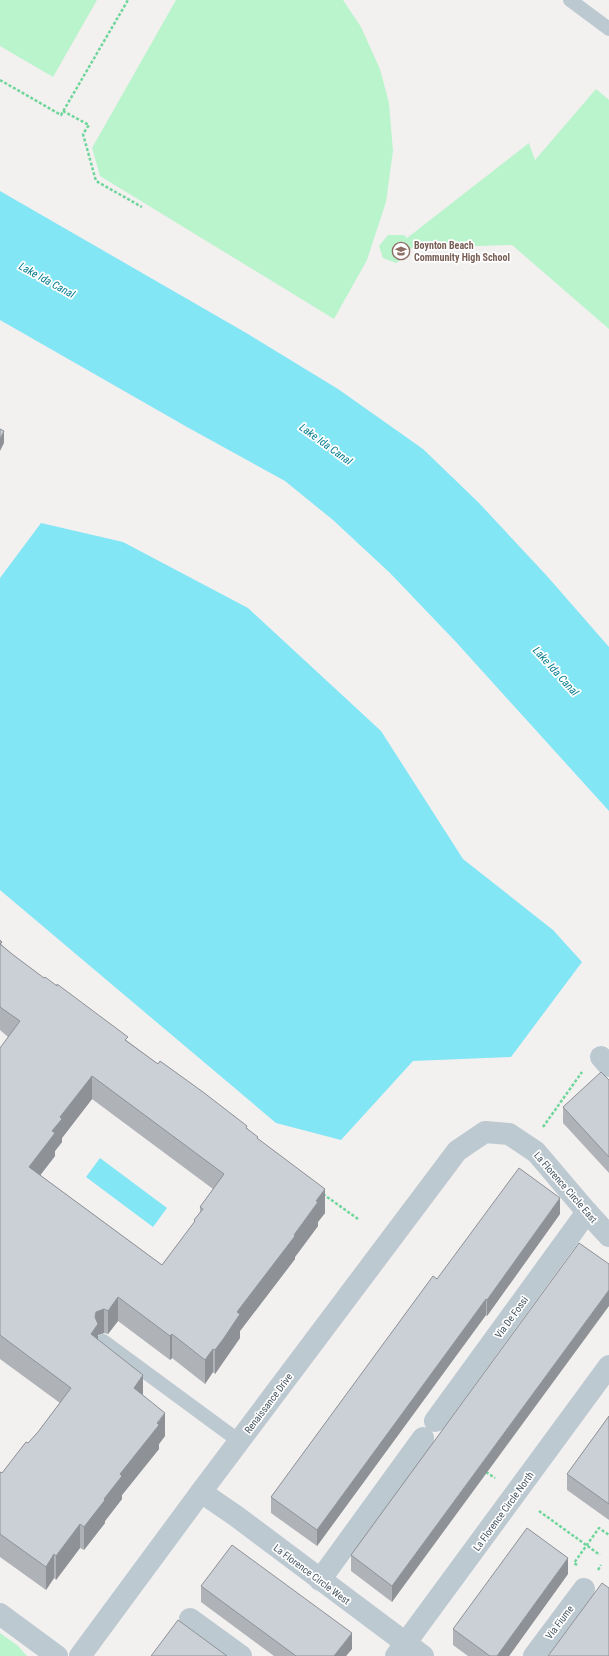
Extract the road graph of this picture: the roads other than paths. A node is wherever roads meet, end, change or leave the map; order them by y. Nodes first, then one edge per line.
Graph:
1 (570, 0) edge
2 (609, 29) edge
3 (457, 1151) joint
4 (587, 1212) junction
5 (609, 1236) edge
6 (104, 1341) dead end
7 (609, 1366) edge
8 (239, 1441) junction
9 (200, 1492) junction
10 (320, 1580) junction
11 (584, 1589) dead end
12 (0, 1614) edge
13 (190, 1619) dead end
14 (408, 1652) edge
15 (57, 1656) edge
16 (80, 1656) edge
17 (241, 1656) edge
18 (534, 1656) edge

1 - 2 lane
3 - 4 street, La Florence Circle East
3 - 8 street, Renaissance Drive
4 - 5 street, La Florence Circle East
4 - 10 street, Via De Fossi
6 - 8 lane
7 - 14 street, La Florence Circle North
8 - 9 street, Renaissance Drive
9 - 10 street, La Florence Circle West
9 - 16 street, Renaissance Drive
10 - 14 street, La Florence Circle West
11 - 18 street, Via Fiume
12 - 15 street
13 - 17 street

